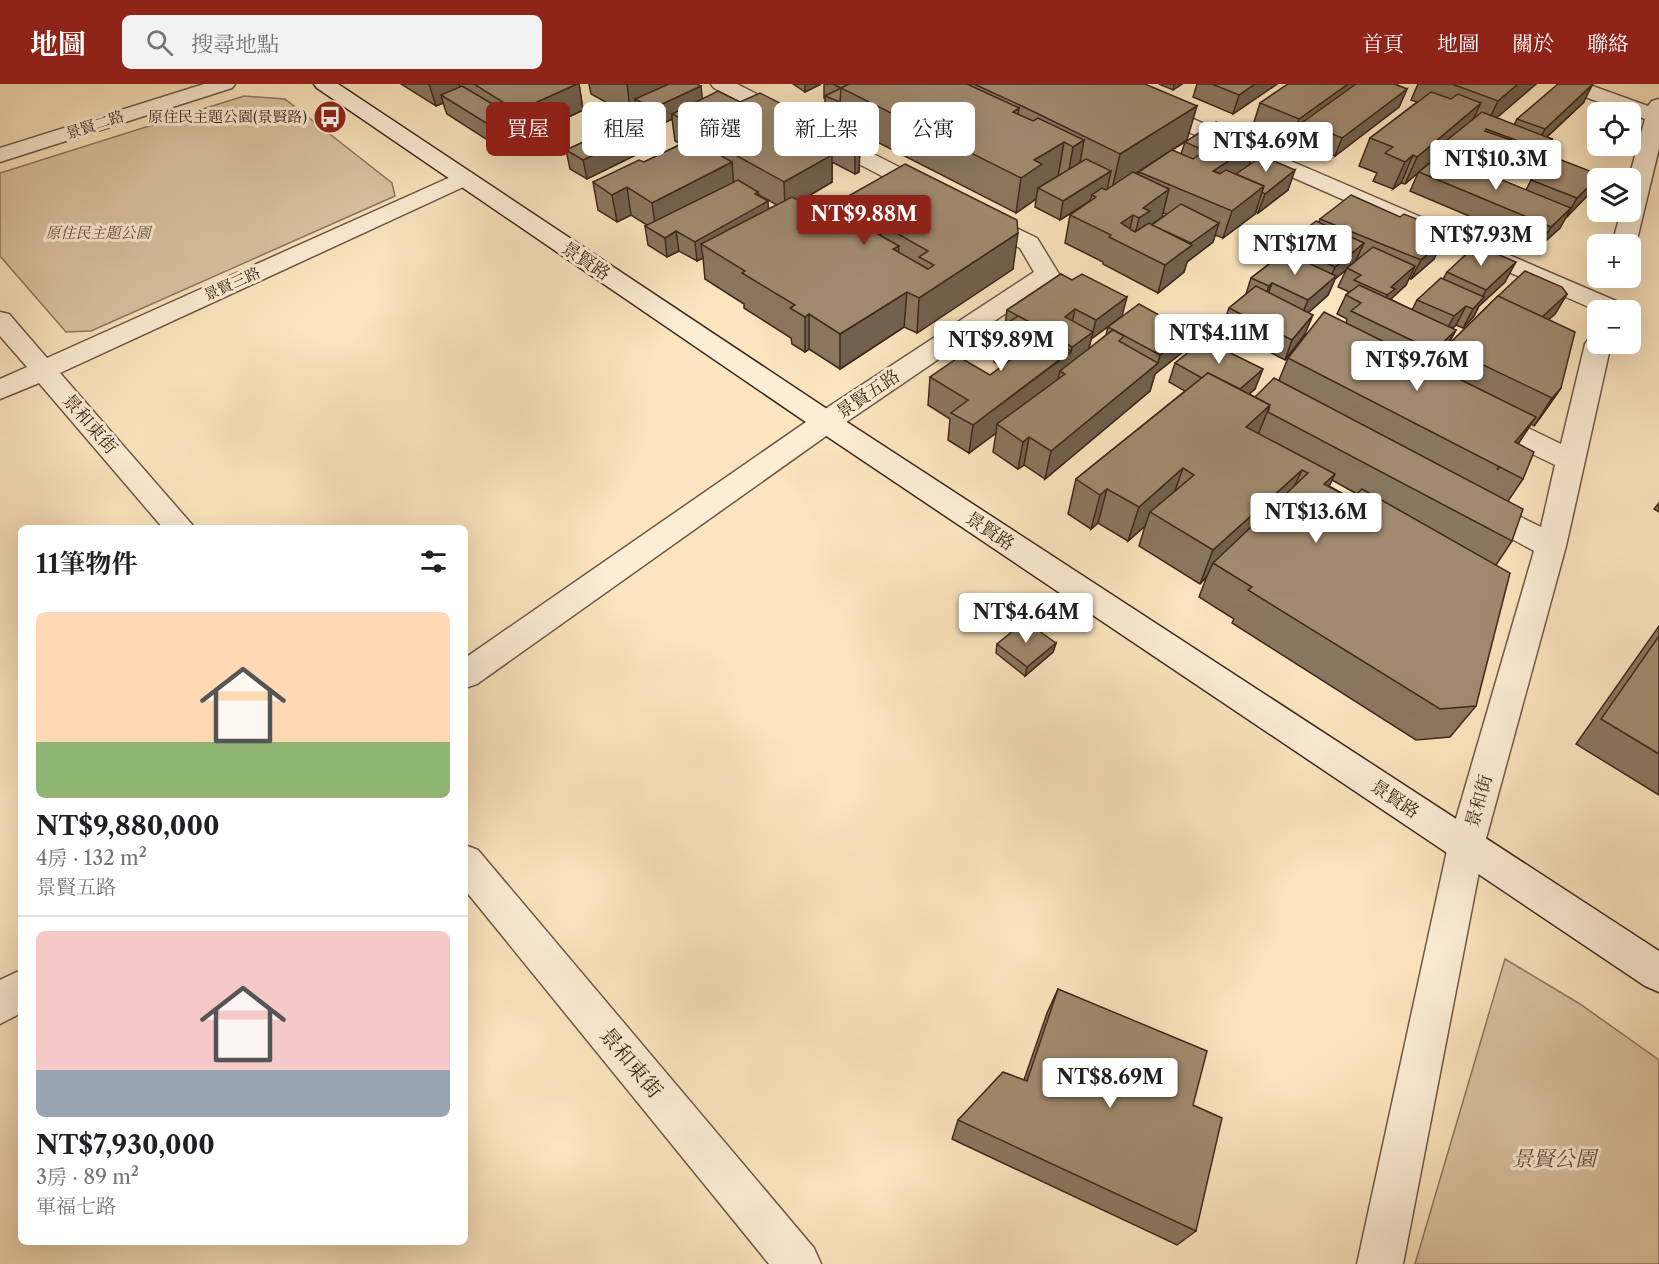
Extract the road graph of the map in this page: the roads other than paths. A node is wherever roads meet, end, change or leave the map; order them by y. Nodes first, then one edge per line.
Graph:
1 (225, 84) edge
2 (324, 84) edge
3 (721, 84) edge
4 (1095, 84) edge
5 (1568, 84) edge
6 (1657, 110) edge
7 (0, 155) edge
8 (464, 178) junction
9 (1626, 234) edge
10 (1607, 300) edge
11 (0, 320) edge
12 (1596, 354) edge
13 (43, 370) junction
14 (0, 390) edge
15 (1457, 405) edge
16 (826, 422) junction
17 (1571, 461) junction
18 (1456, 495) edge
19 (177, 525) edge
20 (1551, 546) junction
21 (468, 673) edge
22 (1466, 846) junction
23 (468, 866) edge
24 (1659, 973) edge
25 (18, 991) edge
26 (0, 1004) edge
27 (798, 1264) edge
28 (1380, 1264) edge

1 - 7 street, 景賢二路
2 - 8 street, 景賢路
3 - 16 street, 景賢五路
4 - 10 street
5 - 6 street
6 - 9 street
8 - 13 street, 景賢三路
8 - 16 street, 景賢路
11 - 13 street, 景和東街
12 - 17 street, 景和街
13 - 14 street, 景賢三路
13 - 19 street, 景和東街
15 - 17 street
16 - 21 street, 景賢五路
16 - 22 street, 景賢路
17 - 20 street, 景和街
18 - 20 street
20 - 22 street, 景和街
22 - 24 street, 景賢路
22 - 28 street, 景和街
23 - 27 street, 景和東街
25 - 26 street

